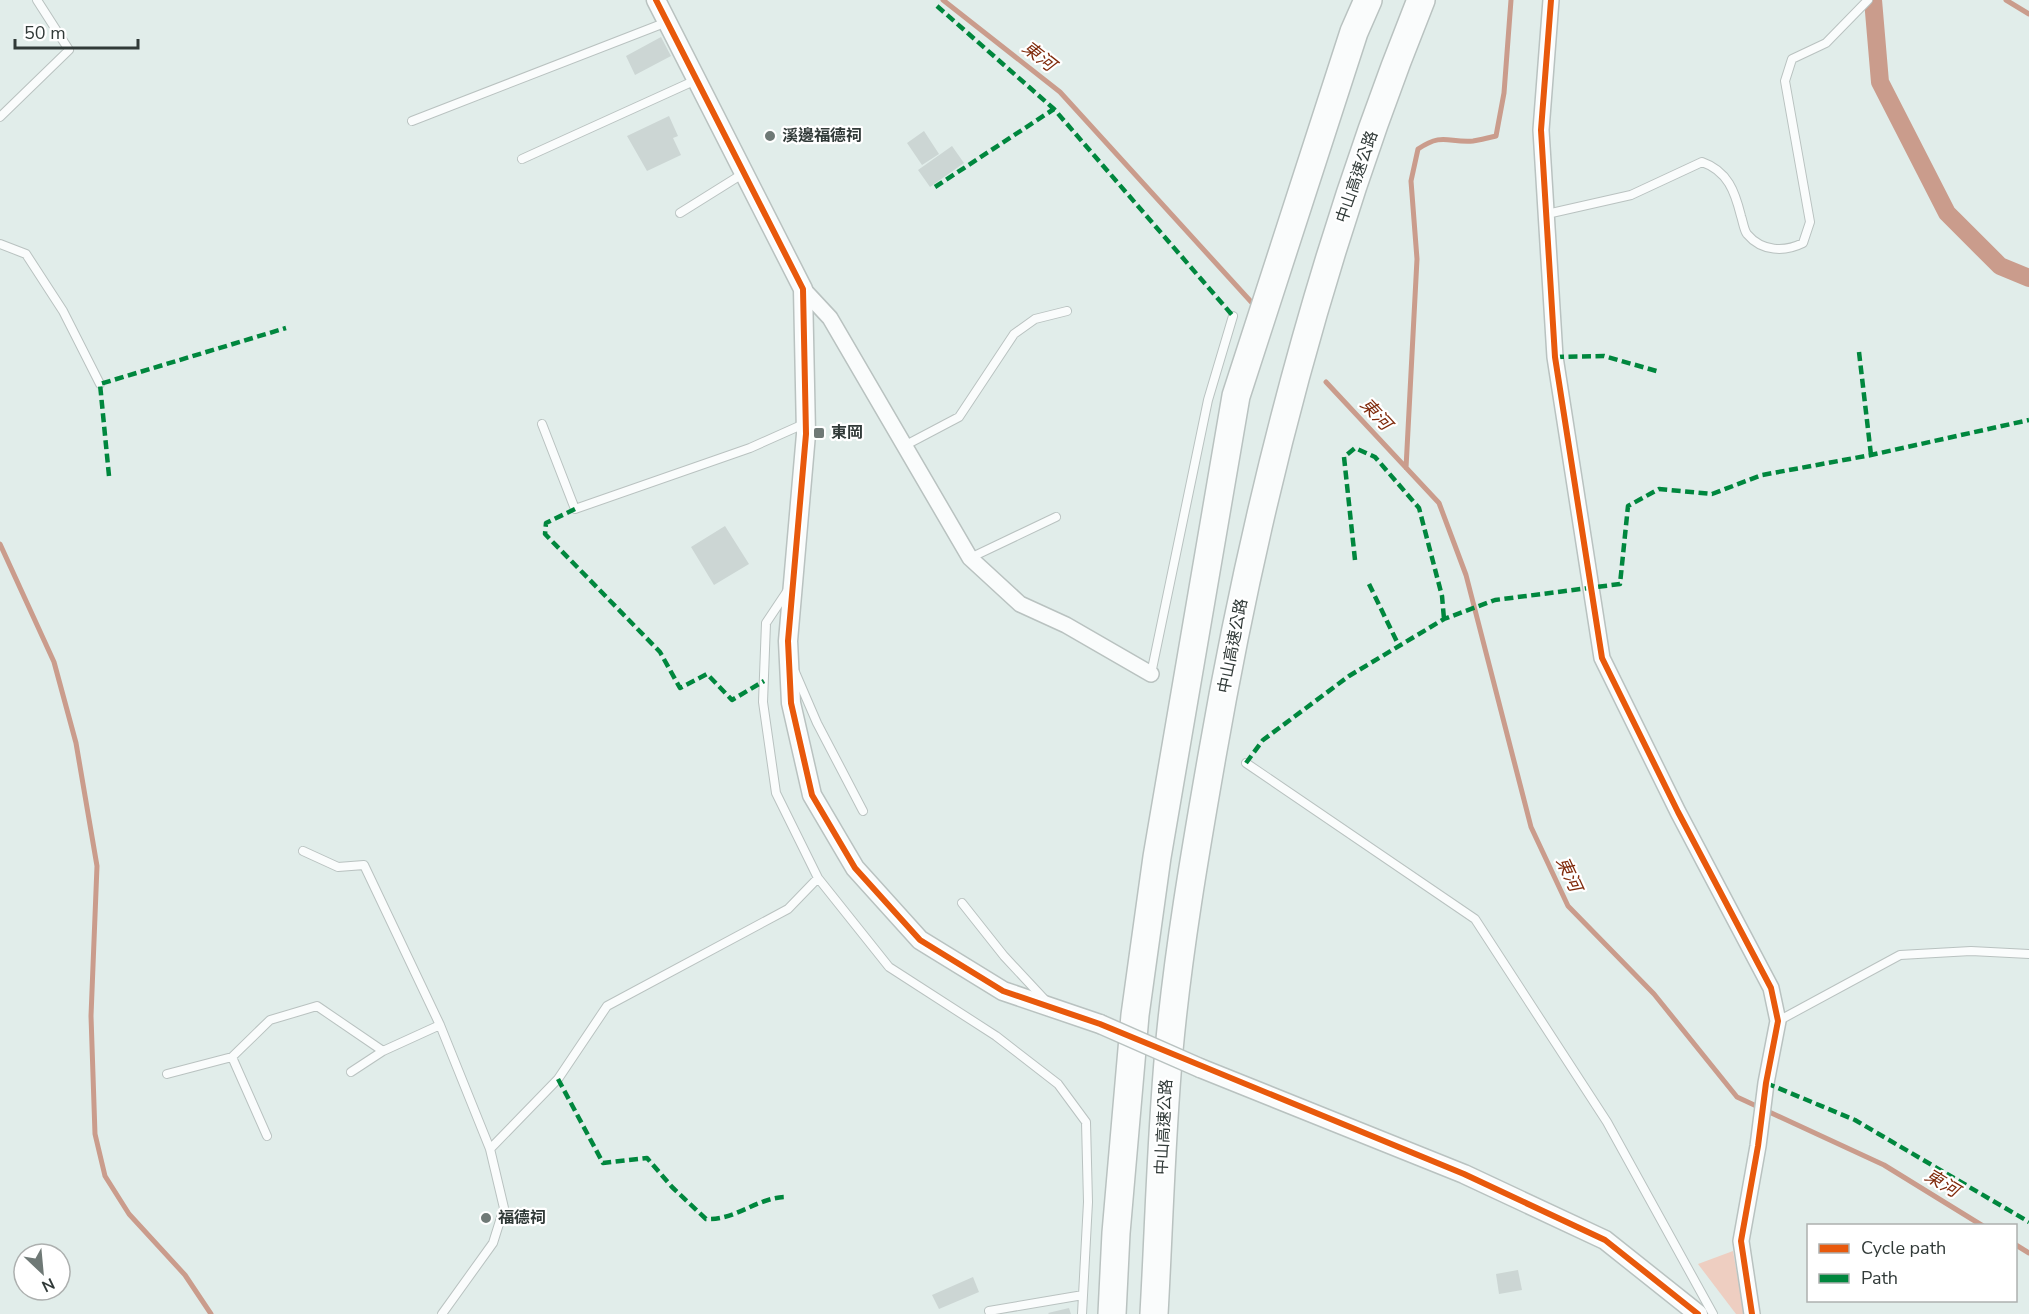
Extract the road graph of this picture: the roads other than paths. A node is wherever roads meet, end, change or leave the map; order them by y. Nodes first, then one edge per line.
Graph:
1 (37, 0) edge
2 (656, 0) edge
3 (1368, 0) edge
4 (1421, 0) edge
5 (1551, 0) edge
6 (1867, 1) edge
7 (667, 22) junction
8 (696, 80) junction
9 (0, 117) edge
10 (412, 121) dead end
11 (522, 159) dead end
12 (744, 173) junction
13 (680, 213) dead end
14 (1547, 214) junction
15 (0, 244) edge
16 (803, 289) junction
17 (1067, 311) dead end
18 (1233, 316) dead end
19 (100, 384) dead end
20 (806, 423) junction
21 (542, 424) dead end
22 (904, 446) junction
23 (1056, 517) dead end
24 (970, 558) junction
25 (794, 581) junction
26 (789, 657) junction
27 (1150, 674) joint
28 (1246, 763) dead end
29 (863, 811) dead end
30 (303, 851) dead end
31 (818, 878) junction
32 (962, 903) dead end
33 (2029, 954) edge
34 (1052, 1008) junction
35 (1778, 1022) junction
36 (440, 1025) junction
37 (383, 1051) junction
38 (232, 1057) junction
39 (351, 1071) dead end
40 (167, 1074) dead end
41 (267, 1136) dead end
42 (490, 1149) junction
43 (1083, 1295) junction
44 (989, 1311) dead end
45 (442, 1314) edge
46 (1082, 1314) edge
47 (1112, 1314) edge
48 (1154, 1314) edge
49 (1698, 1314) edge
50 (1713, 1314) edge
51 (1752, 1314) edge

1 - 9 lane
2 - 7 street
3 - 47 highway
4 - 48 highway, 中山高速公路
5 - 14 street
6 - 14 lane
7 - 8 street
7 - 10 lane
8 - 11 lane
8 - 12 street
12 - 13 lane
12 - 16 street
14 - 35 street
15 - 19 lane
16 - 20 street
16 - 22 street
17 - 22 lane
18 - 27 lane
20 - 21 lane
20 - 25 street
22 - 24 street
23 - 24 lane
24 - 27 street
25 - 26 street
25 - 31 lane
26 - 29 lane
26 - 34 street
28 - 50 lane
30 - 36 lane
31 - 42 lane
31 - 43 lane
32 - 34 lane
33 - 35 lane
34 - 49 street, bridge
35 - 51 street
36 - 37 lane
36 - 42 lane
37 - 38 lane
37 - 39 lane
38 - 40 lane
38 - 41 lane
42 - 45 lane
43 - 44 lane
43 - 46 lane

